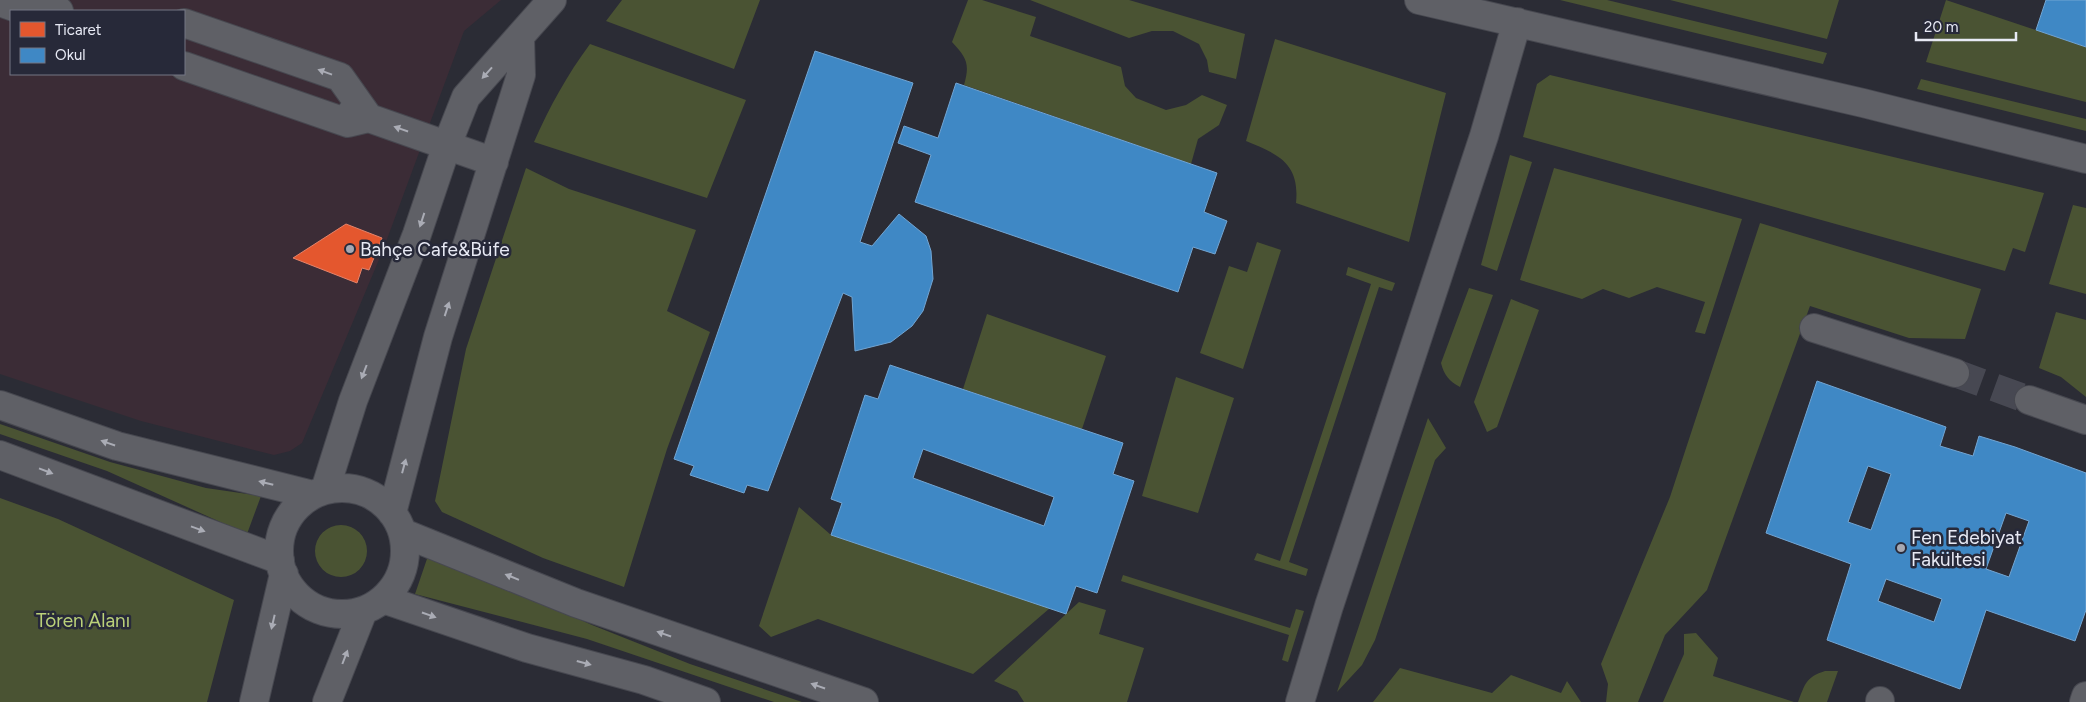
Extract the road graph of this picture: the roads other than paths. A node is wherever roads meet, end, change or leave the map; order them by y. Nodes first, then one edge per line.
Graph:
1 (27, 0) edge
2 (552, 0) edge
3 (1420, 0) edge
4 (0, 2) edge
5 (22, 10) edge
6 (56, 10) edge
7 (1518, 22) junction
8 (185, 23) edge
9 (520, 37) junction
10 (185, 54) edge
11 (185, 66) edge
12 (370, 118) junction
13 (447, 145) junction
14 (2086, 158) edge
15 (494, 162) junction
16 (1814, 328) dead end
17 (1955, 373) tunnel mouth
18 (2029, 400) tunnel mouth
19 (0, 405) edge
20 (2086, 420) edge
21 (0, 455) edge
22 (319, 493) junction
23 (397, 523) junction
24 (282, 567) junction
25 (373, 605) junction
26 (2086, 696) edge
27 (254, 702) edge
28 (327, 702) edge
29 (706, 702) edge
30 (864, 702) edge
31 (1300, 702) edge
32 (2084, 702) edge

1 - 6 street
2 - 9 street
3 - 7 street
4 - 5 street
7 - 14 street
7 - 31 street
12 -> 8 street
9 -> 13 street
9 - 15 street
10 - 12 street
11 - 12 street
13 -> 12 street
13 - 15 street
13 -> 22 street
23 -> 15 street
16 - 17 street
18 - 20 street
22 -> 19 street
21 -> 24 street
22 - 23 street
22 - 24 street
23 - 25 street
30 -> 23 street
24 - 25 street
24 -> 27 street
28 -> 25 street
25 -> 29 street
26 - 32 street

